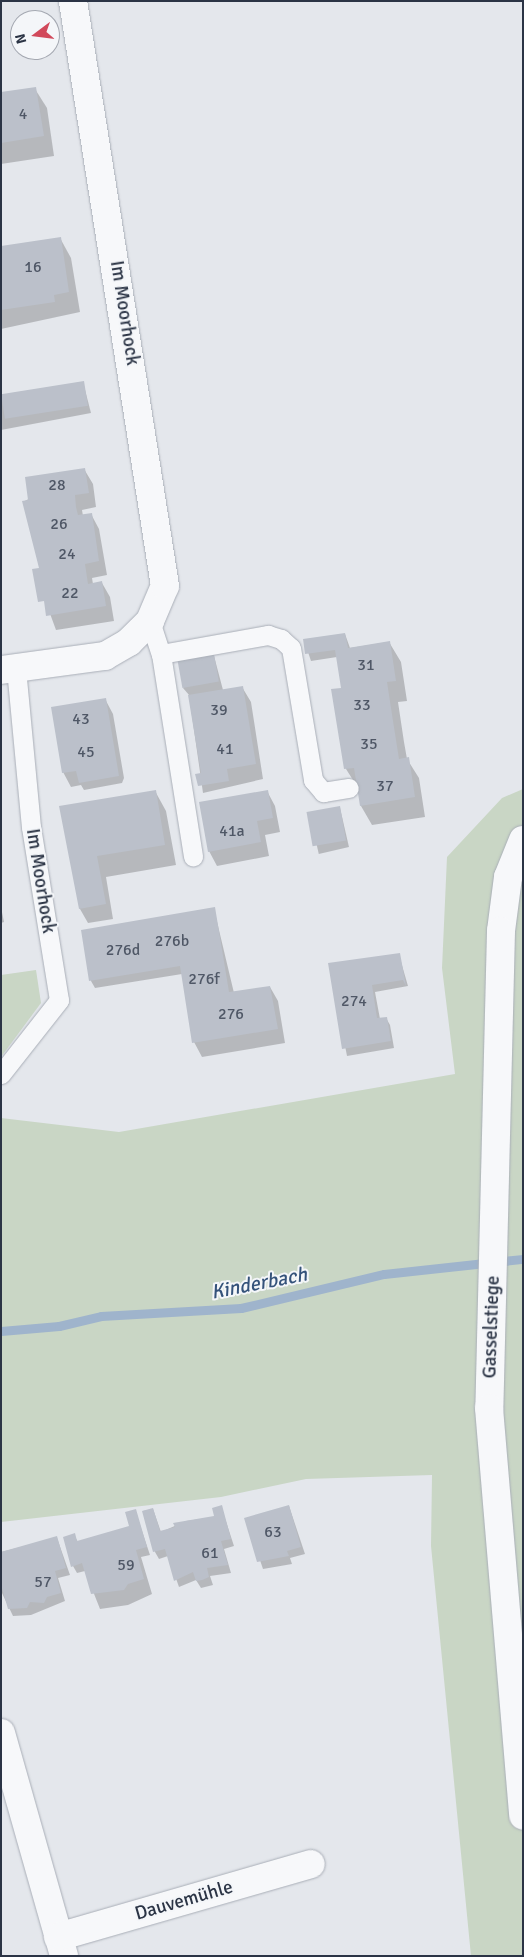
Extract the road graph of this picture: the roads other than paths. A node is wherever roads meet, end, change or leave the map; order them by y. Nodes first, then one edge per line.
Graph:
1 (73, 1) edge
2 (150, 621) junction
3 (161, 654) junction
4 (9, 669) edge
5 (349, 788) dead end
6 (523, 840) edge
7 (193, 856) dead end
8 (1, 1074) edge
9 (1, 1733) edge
10 (523, 1816) edge
11 (310, 1864) dead end
12 (61, 1946) edge

1 - 2 street, Im Moorhock
2 - 3 lane
2 - 4 street, Im Moorhock
3 - 5 lane
3 - 7 lane
4 - 8 lane, Im Moorhock
6 - 10 street, Gasselstiege
9 - 12 street, Dauvemühle
11 - 12 street, Dauvemühle

